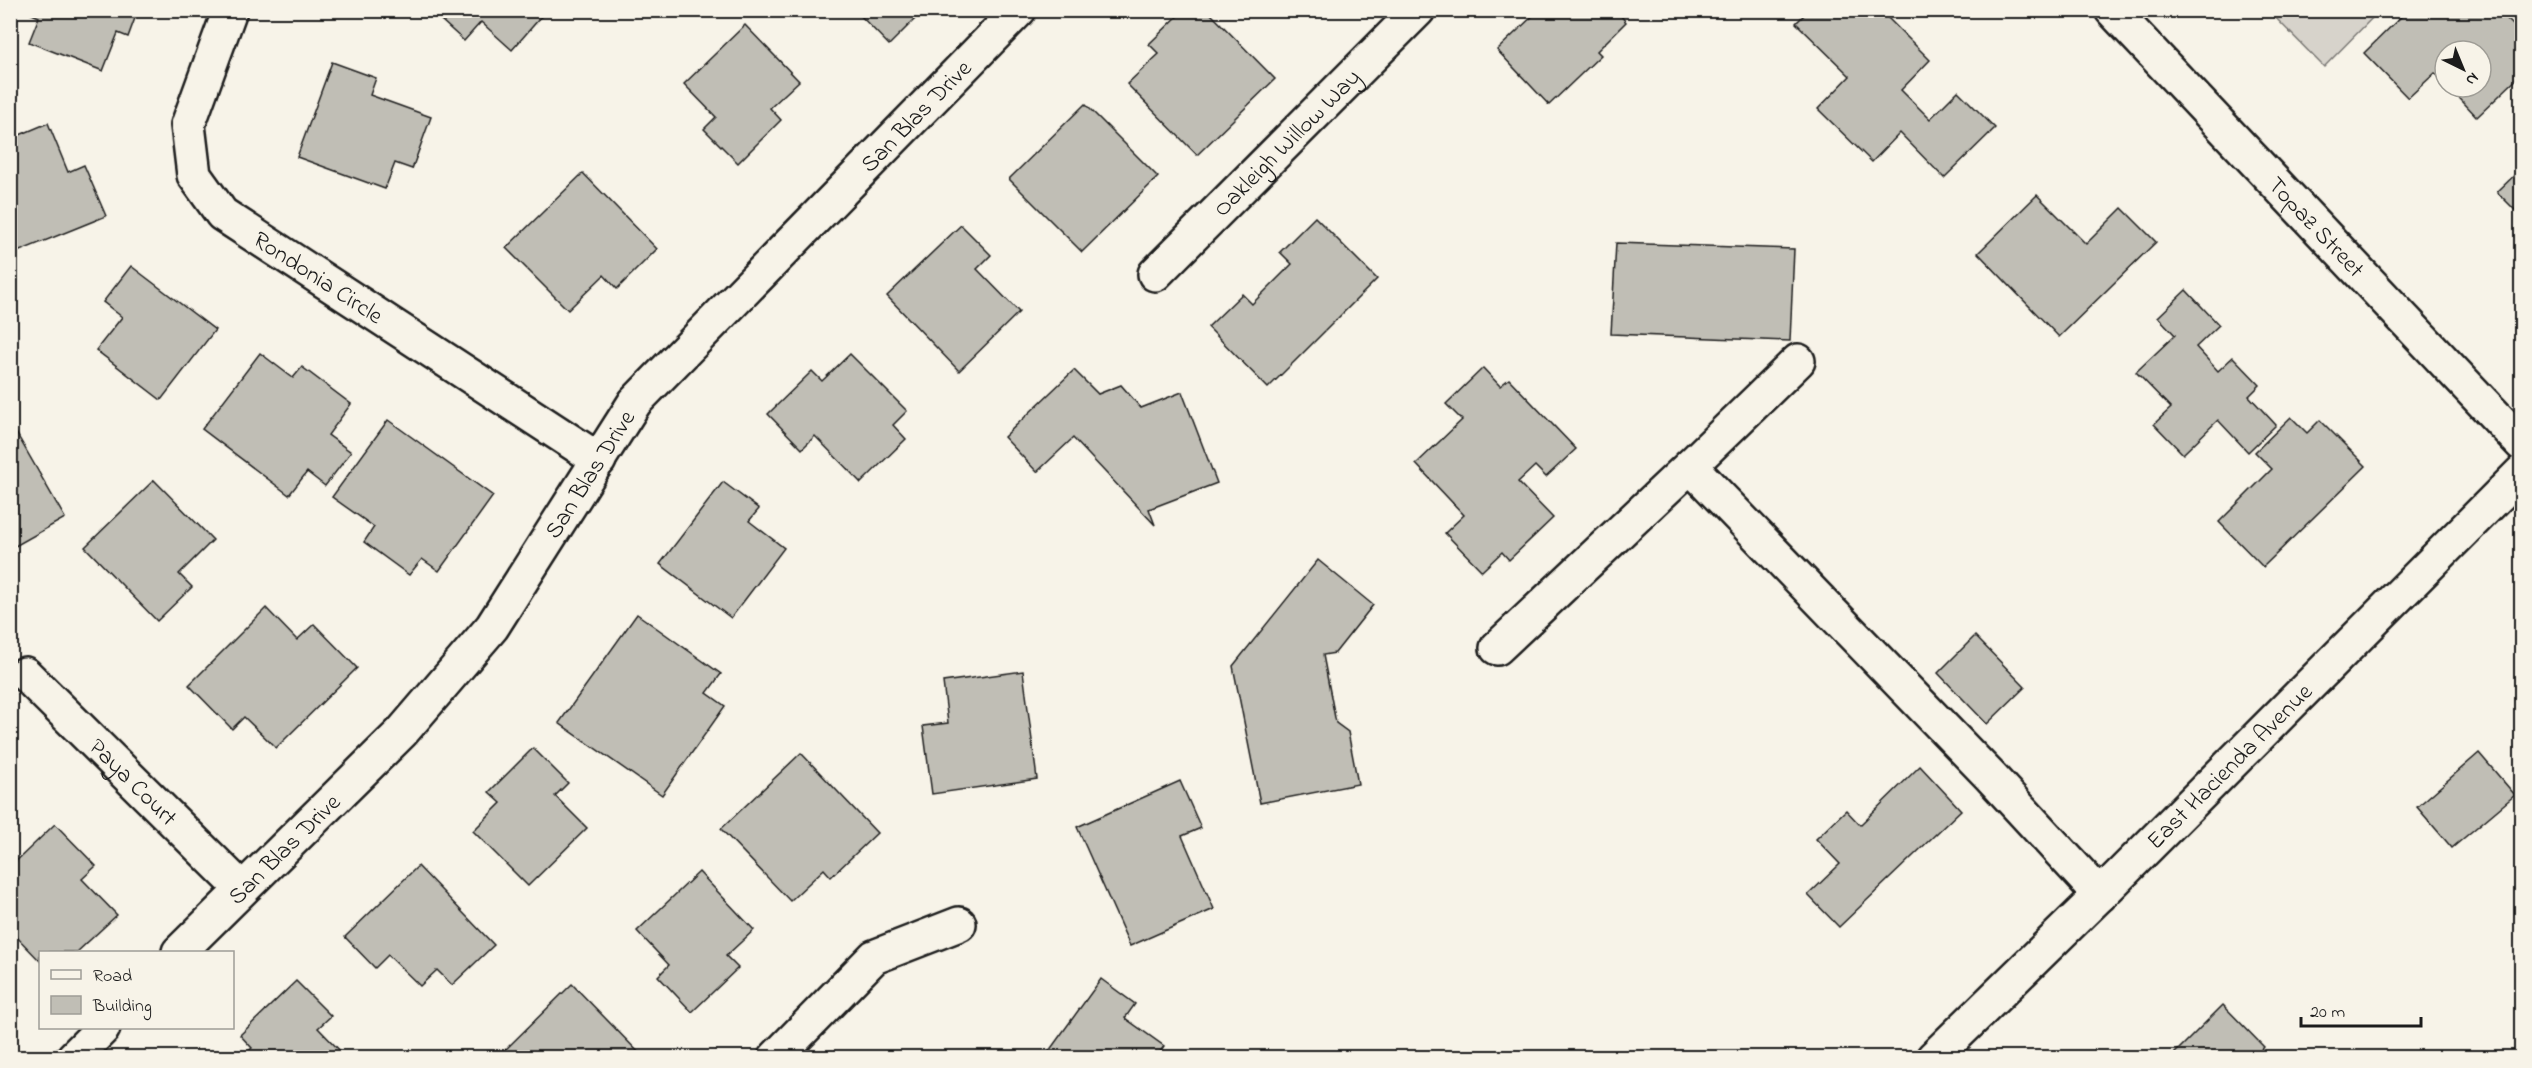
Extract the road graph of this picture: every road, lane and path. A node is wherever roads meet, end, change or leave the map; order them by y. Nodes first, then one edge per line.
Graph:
1 (230, 10) edge
2 (1019, 10) edge
3 (1418, 10) edge
4 (2112, 10) edge
5 (1155, 274) dead end
6 (1798, 361) dead end
7 (2522, 444) edge
8 (600, 460) junction
9 (1690, 466) junction
10 (2522, 472) edge
11 (1497, 648) dead end
12 (25, 674) dead end
13 (242, 889) junction
14 (2100, 895) junction
15 (959, 924) dead end
16 (179, 951) edge
17 (102, 1029) edge
18 (73, 1058) edge
19 (775, 1058) edge
20 (1933, 1058) edge

1 - 8 street, Rondonia Circle
2 - 8 street, San Blas Drive
3 - 5 street, Oakleigh Willow Way
4 - 7 street, Topaz Street
6 - 9 street
8 - 13 street, San Blas Drive
9 - 11 street
9 - 14 street
10 - 14 street, East Hacienda Avenue
12 - 13 street, Paya Court
13 - 16 street, San Blas Drive
14 - 20 street, East Hacienda Avenue
15 - 19 street
17 - 18 street

